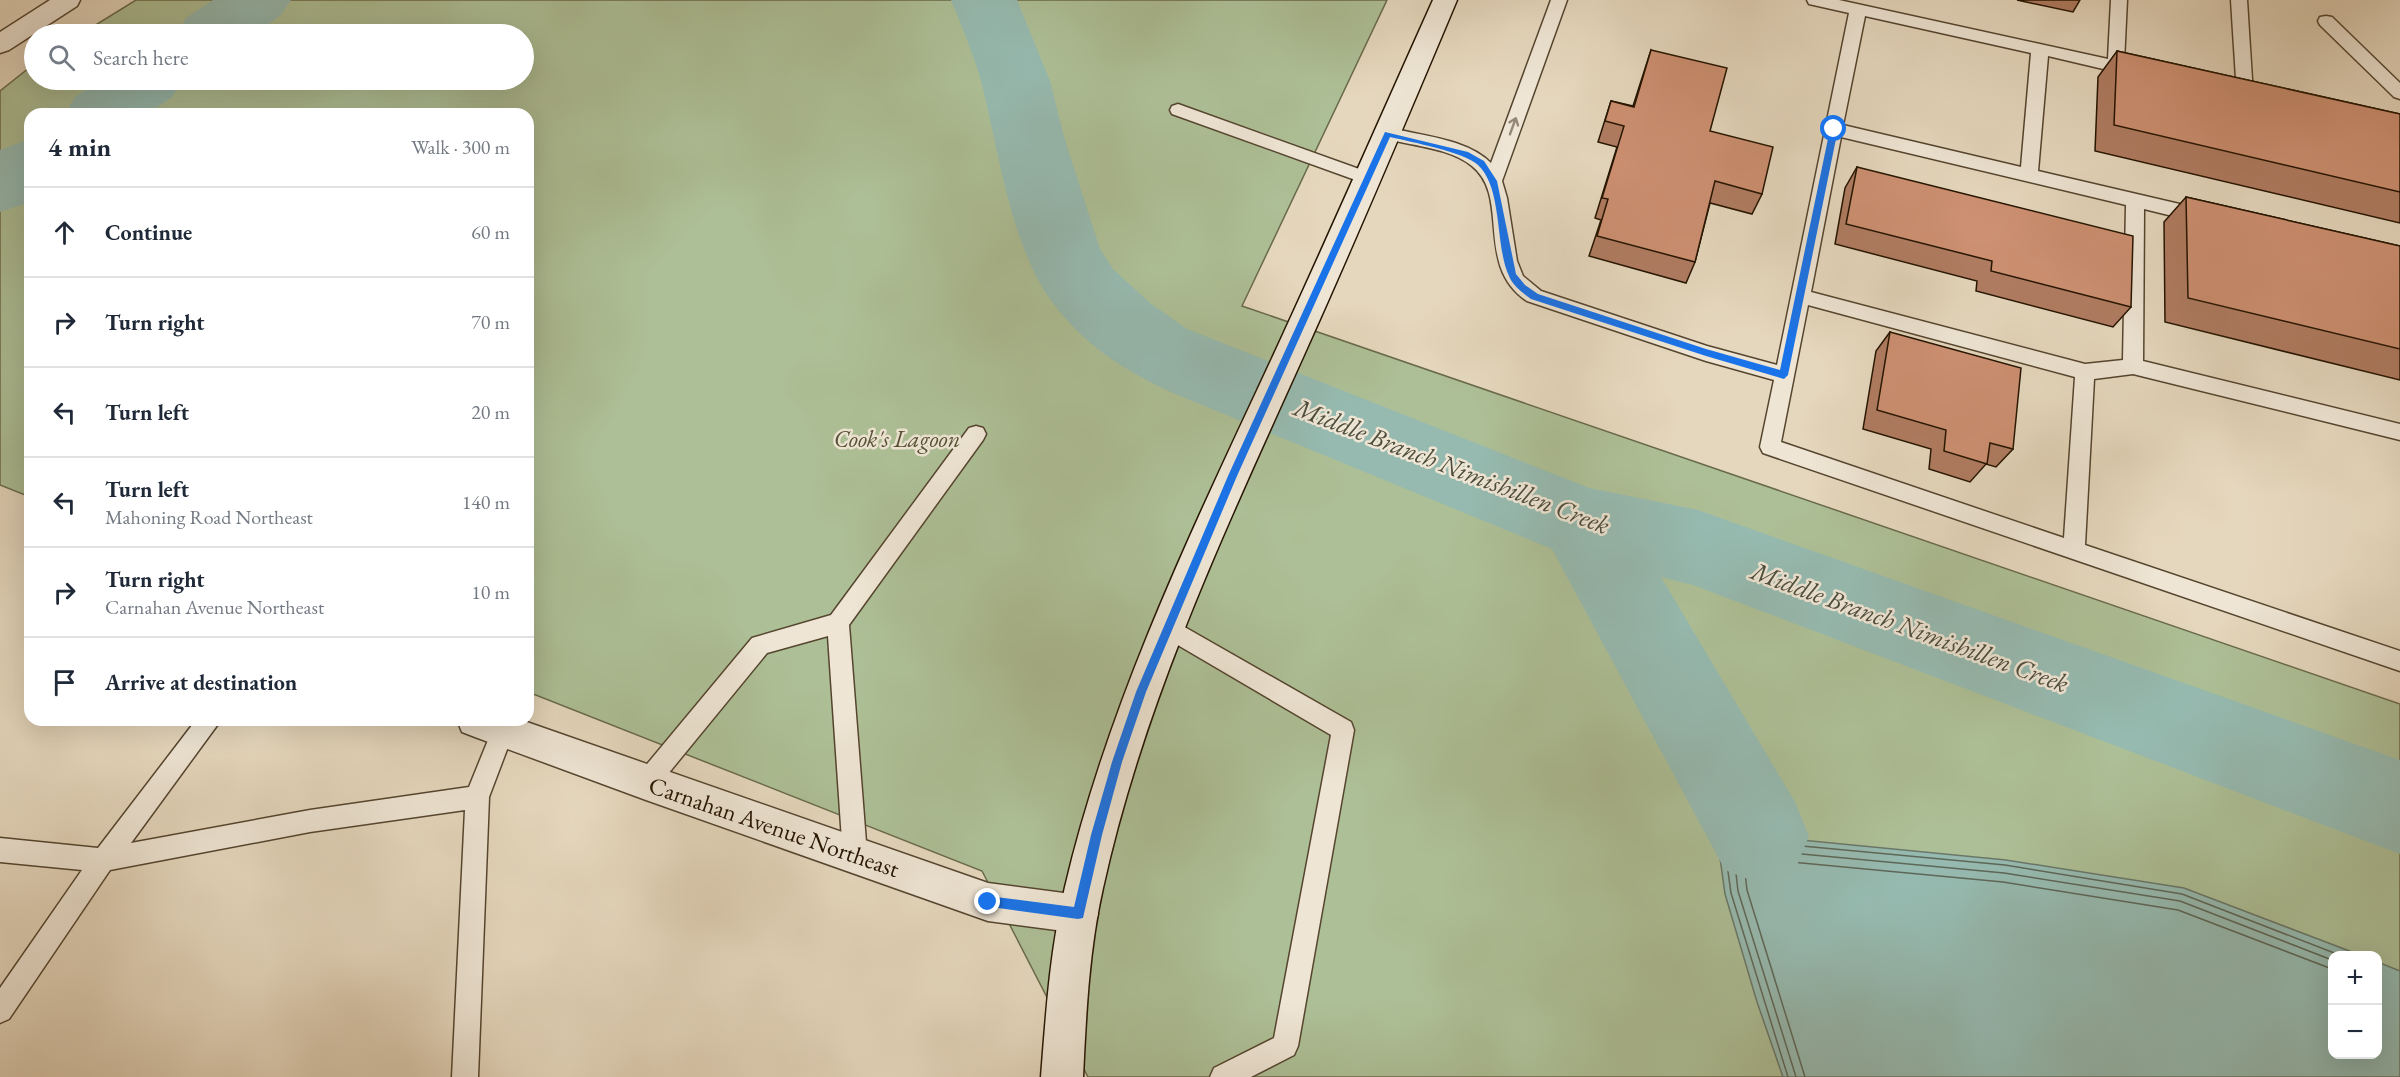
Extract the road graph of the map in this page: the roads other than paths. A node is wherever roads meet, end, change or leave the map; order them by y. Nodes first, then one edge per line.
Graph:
1 (68, 0) edge
2 (1445, 0) edge
3 (1559, 0) edge
4 (1815, 0) edge
5 (2119, 0) edge
6 (2239, 0) edge
7 (1858, 9) junction
8 (2326, 21) dead end
9 (31, 24) edge
10 (24, 28) edge
11 (0, 44) edge
12 (2040, 49) junction
13 (2116, 66) junction
14 (2151, 74) edge
15 (2400, 93) edge
16 (2267, 100) edge
17 (1178, 110) dead end
18 (1834, 129) junction
19 (1388, 134) junction
20 (2029, 175) junction
21 (1367, 178) junction
22 (1493, 181) junction
23 (2135, 200) junction
24 (2215, 219) edge
25 (1800, 296) junction
26 (2133, 366) junction
27 (2085, 372) junction
28 (1784, 375) junction
29 (2400, 432) edge
30 (976, 434) dead end
31 (2074, 550) junction
32 (838, 622) junction
33 (1167, 627) junction
34 (2400, 661) edge
35 (205, 726) edge
36 (489, 726) edge
37 (646, 783) junction
38 (477, 797) junction
39 (0, 850) edge
40 (855, 855) junction
41 (103, 860) junction
42 (1078, 914) junction
43 (0, 1010) edge
44 (465, 1077) edge
45 (1062, 1077) edge
46 (1223, 1077) edge

1 - 9 main road
2 - 19 main road
22 -> 3 lane
4 - 7 lane
5 - 13 lane
6 - 16 lane
7 - 12 lane
7 - 18 lane
8 - 15 lane
10 - 11 main road
12 - 13 lane
12 - 20 lane
13 - 14 lane
17 - 21 lane
18 - 20 lane
18 - 25 lane
19 - 21 main road
19 - 22 lane
20 - 23 lane
21 - 33 main road
22 - 28 lane
23 - 24 lane
23 - 26 lane
25 - 27 lane
25 - 28 lane
26 - 27 lane
26 - 29 lane
27 - 31 lane
28 - 31 lane
30 - 32 lane
31 - 34 lane
32 - 37 lane
32 - 40 lane
33 - 42 main road
33 - 46 lane
35 - 41 lane
36 - 37 main road, Carnahan Avenue Northeast
36 - 38 lane
37 - 40 main road, Carnahan Avenue Northeast
38 - 41 lane
38 - 44 lane
39 - 41 lane
40 - 42 main road, Carnahan Avenue Northeast
41 - 43 lane
42 - 45 main road

